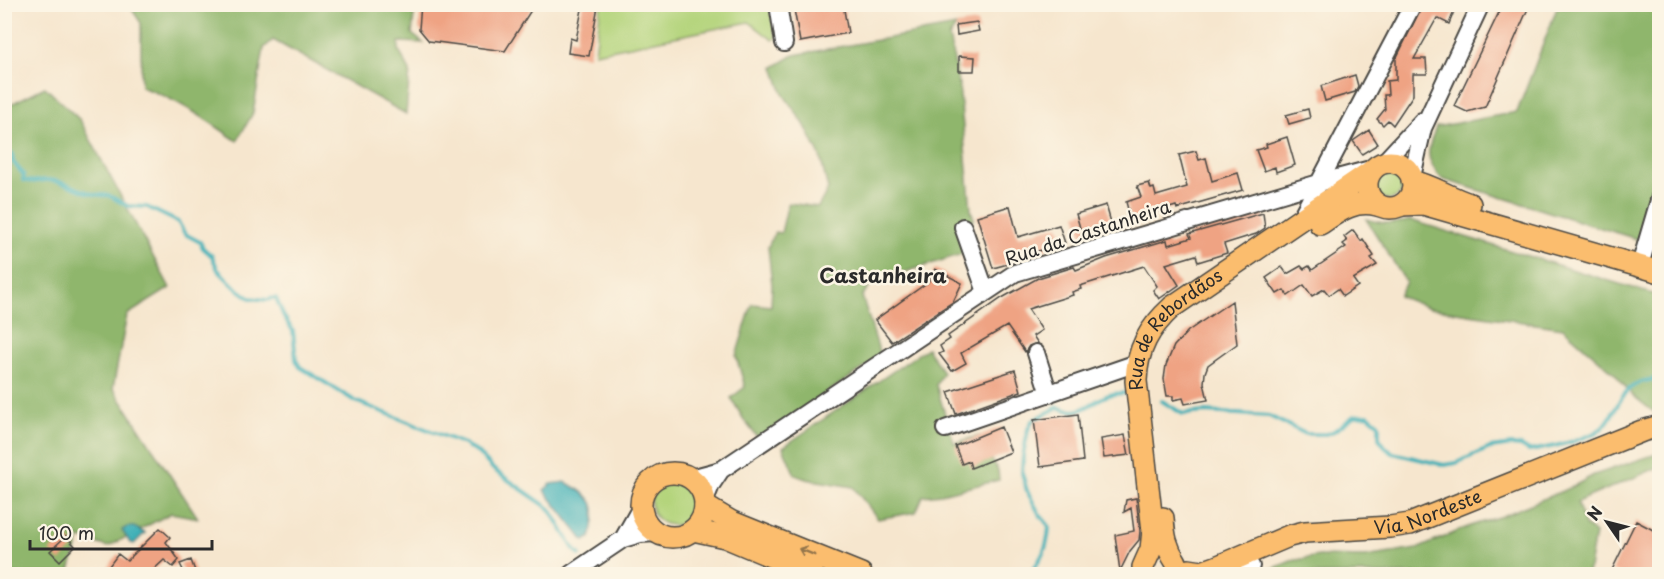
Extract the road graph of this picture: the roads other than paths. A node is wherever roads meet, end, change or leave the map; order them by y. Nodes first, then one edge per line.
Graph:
1 (778, 4) edge
2 (1413, 4) edge
3 (1481, 4) edge
4 (784, 44) dead end
5 (1432, 109) junction
6 (1376, 168) junction
7 (1412, 179) junction
8 (1318, 183) junction
9 (1284, 193) junction
10 (1659, 197) edge
11 (1377, 205) junction
12 (1402, 205) junction
13 (1296, 224) junction
14 (963, 227) dead end
15 (1651, 257) edge
16 (1659, 272) edge
17 (986, 292) junction
18 (1036, 353) dead end
19 (1137, 363) junction
20 (1049, 394) junction
21 (1659, 426) edge
22 (945, 429) dead end
23 (1659, 441) edge
24 (721, 471) junction
25 (691, 478) junction
26 (705, 503) junction
27 (640, 509) junction
28 (693, 530) junction
29 (656, 533) junction
30 (623, 539) junction
31 (1186, 569) edge
32 (1247, 570) edge
33 (1139, 571) edge
34 (571, 574) edge
35 (813, 574) edge
36 (861, 574) edge
37 (1230, 574) edge

1 - 4 street
2 - 8 street
3 - 5 street
5 - 6 street
5 - 7 street
6 - 7 main road
6 - 8 street, Rua da Castanheira
6 - 11 main road
6 - 13 main road, Rua de Rebordãos
7 - 12 main road
7 - 15 main road
8 - 9 street, Rua da Castanheira
8 - 13 street
9 - 13 street
9 - 17 street, Rua da Castanheira
10 - 15 street
11 - 12 main road
11 - 31 main road, Rua de Rebordãos
12 - 16 main road
13 - 19 main road, Rua de Rebordãos
14 - 17 street
17 - 24 street, Rua da Castanheira
18 - 20 street
19 - 20 street
19 - 33 main road, Rua de Rebordãos
20 - 22 street
21 - 31 main road, Via Nordeste
23 - 32 main road, Via Nordeste
24 - 25 street, Rua da Castanheira
24 - 26 street, Rua da Castanheira
25 - 26 main road
25 - 27 main road
26 - 28 main road
36 -> 26 main road
27 - 29 main road
27 - 30 street
28 - 29 main road
28 - 35 main road
29 - 30 street
30 - 34 street
31 - 33 main road, Via Nordeste
32 - 37 main road, Via Nordeste

